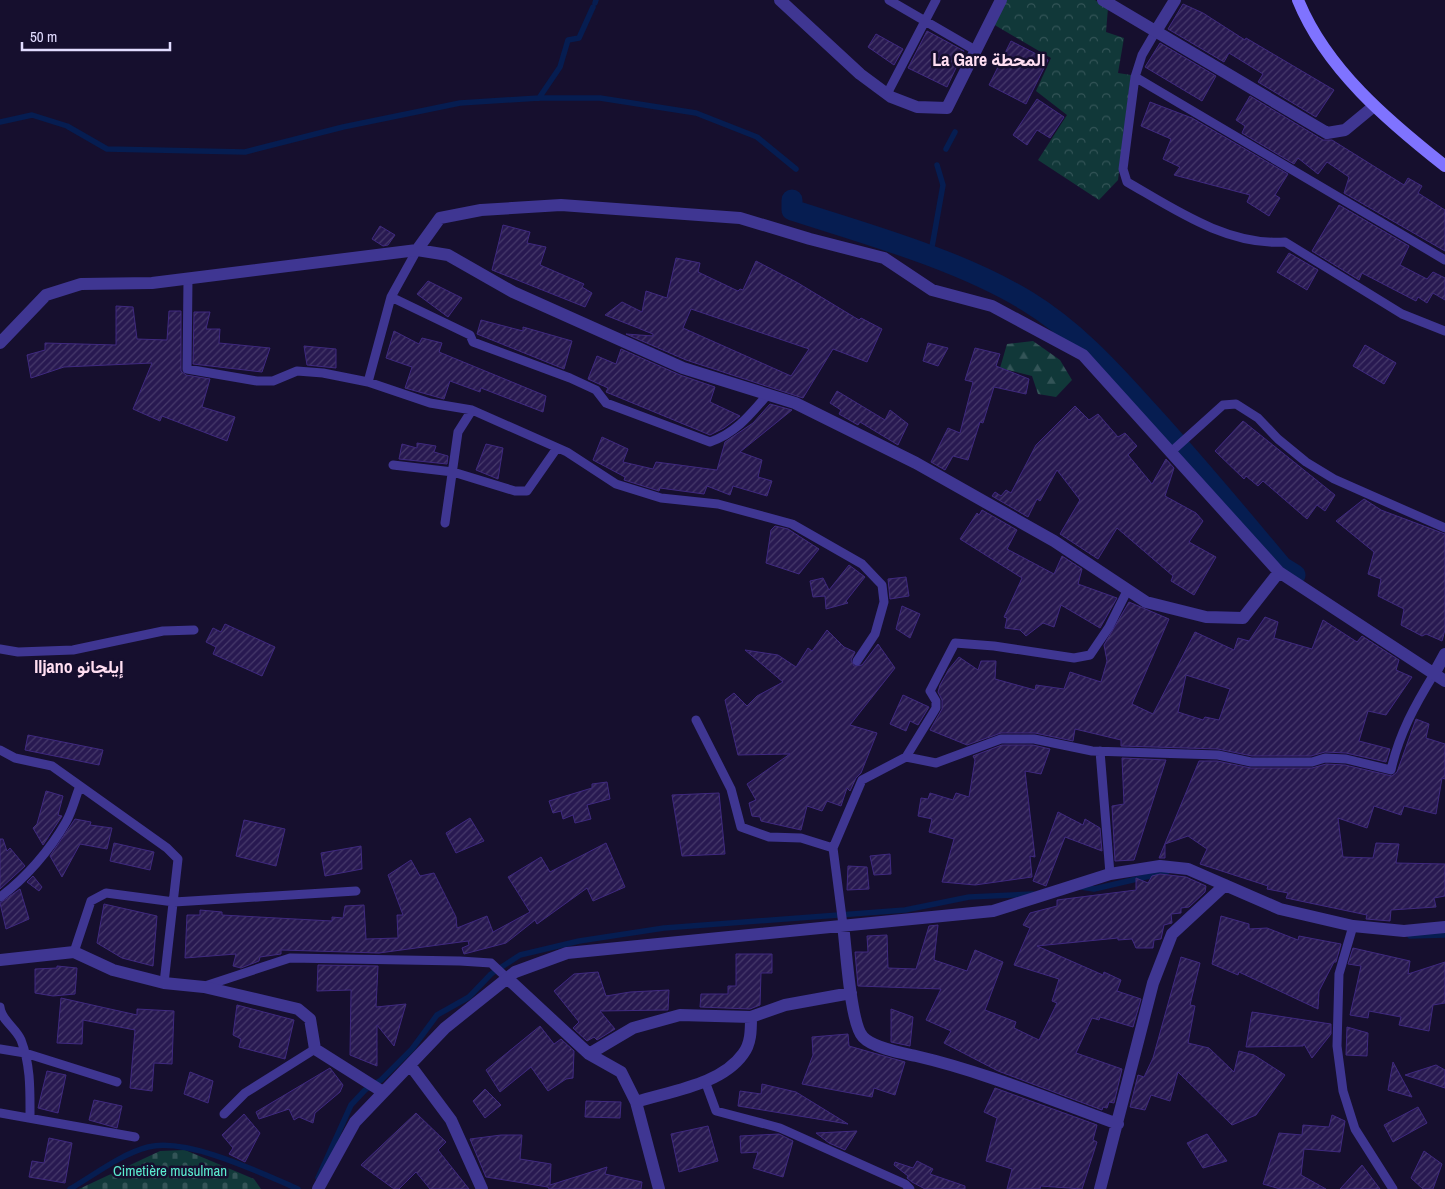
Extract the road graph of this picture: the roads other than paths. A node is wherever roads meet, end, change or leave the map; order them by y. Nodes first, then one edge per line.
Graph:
1 (780, 0) edge
2 (889, 0) edge
3 (936, 0) edge
4 (1001, 0) edge
5 (1103, 0) edge
6 (1175, 0) edge
7 (1298, 0) edge
8 (924, 20) junction
9 (1156, 32) junction
10 (975, 50) junction
11 (1135, 77) junction
12 (887, 94) junction
13 (1374, 106) junction
14 (1445, 166) edge
15 (418, 250) junction
16 (1445, 260) edge
17 (188, 278) junction
18 (392, 297) junction
19 (1445, 331) edge
20 (0, 342) edge
21 (368, 382) junction
22 (768, 394) junction
23 (472, 410) junction
24 (557, 448) junction
25 (1172, 451) junction
26 (393, 466) dead end
27 (453, 472) junction
28 (445, 523) dead end
29 (1445, 528) edge
30 (1279, 572) junction
31 (1127, 591) junction
32 (194, 630) dead end
33 (0, 649) edge
34 (1445, 654) edge
35 (858, 661) dead end
36 (1440, 678) edge
37 (696, 720) dead end
38 (0, 750) edge
39 (1100, 751) junction
40 (906, 758) junction
41 (80, 786) junction
42 (833, 848) junction
43 (1110, 874) junction
44 (1224, 885) junction
45 (356, 891) dead end
46 (0, 897) edge
47 (174, 902) junction
48 (844, 925) junction
49 (1353, 926) junction
50 (1445, 927) edge
51 (74, 952) junction
52 (0, 960) edge
53 (507, 978) junction
54 (164, 983) junction
55 (204, 987) junction
56 (850, 993) junction
57 (0, 1007) edge
58 (750, 1017) junction
59 (315, 1049) junction
60 (0, 1050) edge
61 (24, 1053) junction
62 (589, 1054) junction
63 (410, 1065) junction
64 (704, 1081) junction
65 (117, 1082) dead end
66 (383, 1092) junction
67 (636, 1102) junction
68 (0, 1113) edge
69 (224, 1114) dead end
70 (30, 1118) junction
71 (1118, 1124) junction
72 (135, 1138) dead end
73 (318, 1189) edge
74 (482, 1189) edge
75 (659, 1189) edge
76 (910, 1189) edge
77 (1100, 1189) edge
78 (1393, 1189) edge

1 - 12 street
2 - 8 lane
3 - 8 lane
4 - 10 street
5 - 9 street
6 - 9 street
7 - 13 main road
8 - 10 lane
8 - 12 lane
9 - 11 lane
9 - 13 street
10 - 12 street
11 - 16 lane
11 - 19 lane
13 - 14 main road
15 - 17 street
15 - 18 lane
15 - 22 street
15 - 25 street
17 - 20 street
17 - 21 lane
18 - 21 lane
18 - 22 lane
21 - 23 lane
22 - 31 street
23 - 24 lane
23 - 27 lane
24 - 27 lane
24 - 35 lane
25 - 29 lane
25 - 30 street
26 - 27 lane
27 - 28 lane
30 - 31 street
30 - 36 street
31 - 40 lane
32 - 33 lane
34 - 36 street
36 - 39 lane
37 - 42 lane
38 - 41 lane
39 - 40 lane
39 - 43 lane
40 - 42 lane
41 - 46 lane
41 - 47 lane
42 - 48 lane
43 - 44 street
43 - 48 street
44 - 49 street
44 - 71 street
45 - 47 lane
47 - 51 lane
47 - 54 lane
48 - 53 street
48 - 56 street
49 - 50 street
49 - 78 lane
51 - 52 street
51 - 54 street
53 - 55 lane
53 - 62 street
53 - 63 street
54 - 55 street
55 - 59 street
56 - 58 street
56 - 71 street
57 - 61 lane
58 - 62 street
58 - 64 street
59 - 66 street
59 - 69 lane
60 - 61 lane
61 - 65 lane
61 - 70 lane
62 - 67 street
63 - 66 street
63 - 74 street
64 - 67 street
64 - 76 lane
66 - 73 street
67 - 75 street
68 - 70 lane
70 - 72 lane
71 - 77 street

